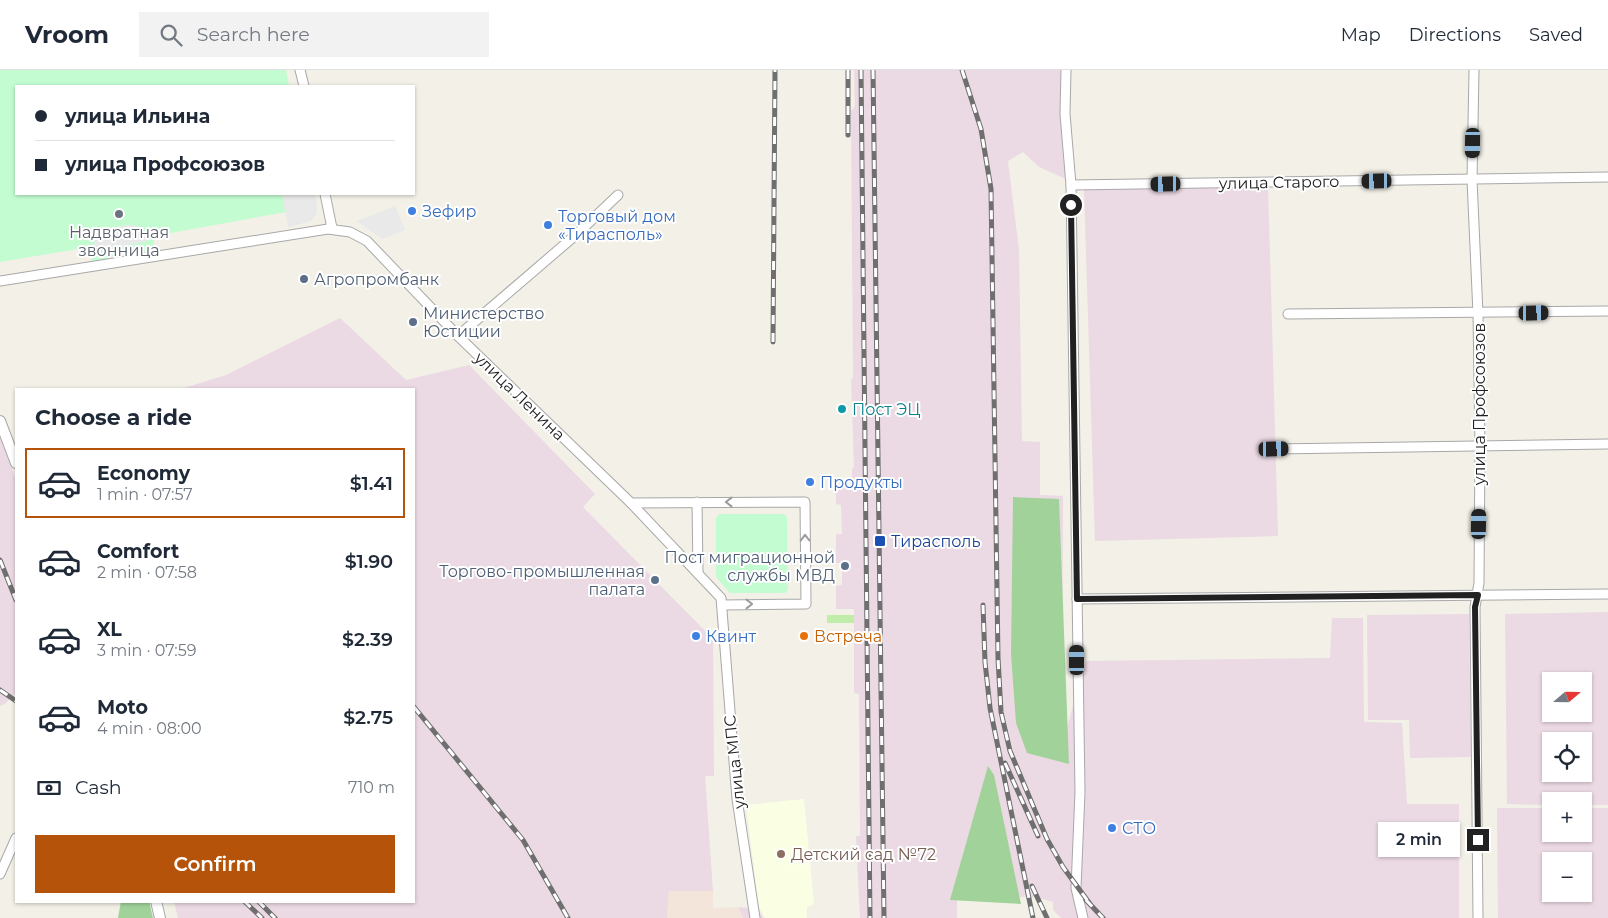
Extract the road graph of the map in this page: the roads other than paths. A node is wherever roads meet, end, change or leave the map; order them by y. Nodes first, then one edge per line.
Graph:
1 (300, 70) edge
2 (1066, 70) edge
3 (1474, 70) edge
4 (304, 85) edge
5 (1608, 177) edge
6 (1472, 180) junction
7 (1071, 185) junction
8 (325, 195) edge
9 (618, 195) dead end
10 (332, 228) junction
11 (0, 282) edge
12 (1608, 311) edge
13 (1288, 314) dead end
14 (1478, 314) junction
15 (458, 336) junction
16 (0, 422) edge
17 (1608, 444) edge
18 (1480, 445) junction
19 (1274, 449) dead end
20 (15, 460) edge
21 (697, 502) junction
22 (631, 503) junction
23 (698, 572) junction
24 (1608, 594) edge
25 (1478, 595) junction
26 (1077, 599) junction
27 (723, 604) junction
28 (15, 840) edge
29 (0, 874) edge
30 (156, 903) edge
31 (160, 918) edge
32 (756, 918) edge
33 (1083, 918) edge
34 (1478, 918) edge

1 - 4 street
2 - 7 street
3 - 6 street, улица Профсоюзов
5 - 6 street, улица Старого
6 - 7 street, улица Старого
6 - 14 street, улица Профсоюзов
7 - 26 street
8 - 10 street
9 - 15 street
10 - 11 street, улица Ленина
10 - 15 street, улица Ленина
12 - 14 street
13 - 14 street
14 - 18 street, улица Профсоюзов
15 - 22 street, улица Ленина
16 - 20 street
17 - 18 street
18 - 19 street
18 - 25 street, улица Профсоюзов
21 - 22 street
21 - 23 street
27 -> 21 street
22 - 23 street, улица Ленина
23 - 27 street, улица Ленина
24 - 25 street
25 - 26 street
25 - 34 street, улица Профсоюзов
26 - 33 street
27 - 32 street, улица МПС
28 - 29 street
30 - 31 street

